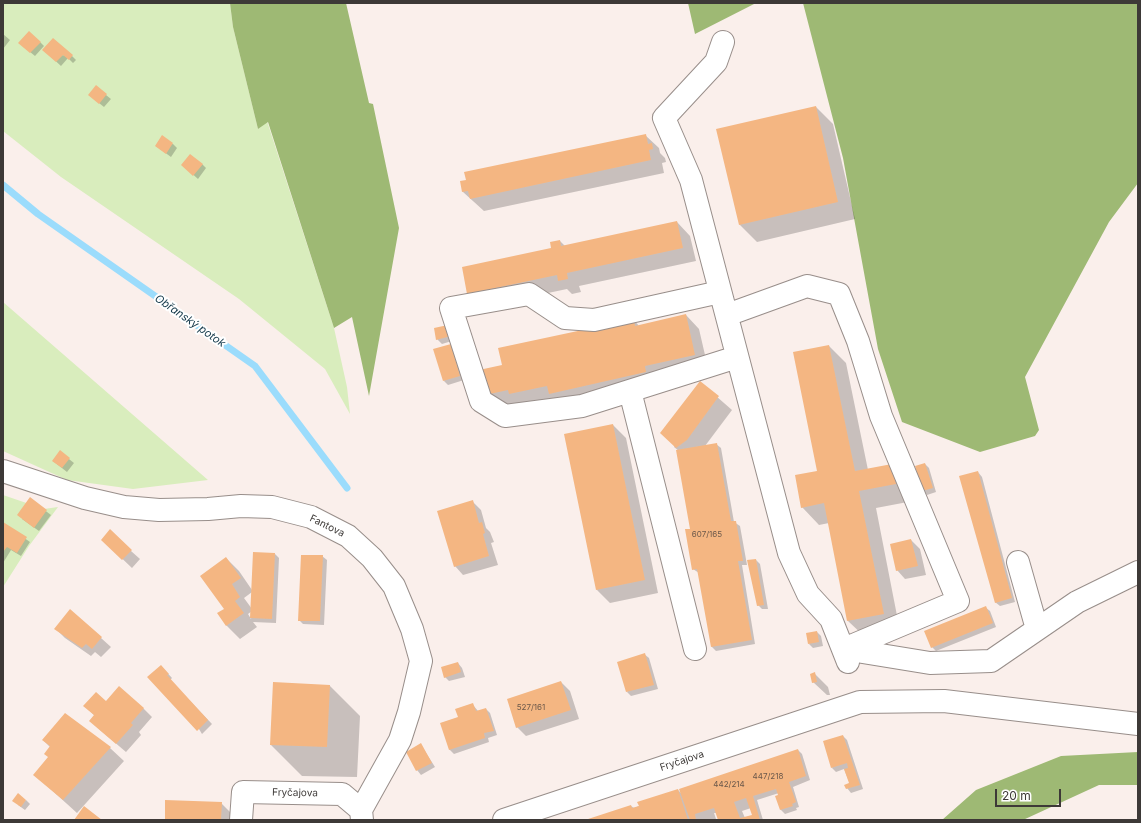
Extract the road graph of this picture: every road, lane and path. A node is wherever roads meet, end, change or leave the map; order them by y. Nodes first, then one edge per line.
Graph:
1 (723, 42) dead end
2 (720, 292) junction
3 (727, 315) junction
4 (737, 357) junction
5 (630, 391) junction
6 (3, 470) edge
7 (1018, 562) dead end
8 (1138, 572) edge
9 (1037, 629) junction
10 (695, 650) dead end
11 (847, 657) junction
12 (1138, 724) edge
13 (361, 815) edge
14 (241, 820) edge
15 (504, 820) edge

1 - 2 street
2 - 3 street
2 - 5 street
3 - 4 street
3 - 11 street
4 - 5 street
4 - 11 street
5 - 10 street
6 - 13 street, Fantova
7 - 9 street
8 - 9 street
9 - 11 street
12 - 15 street, Fryčajova
13 - 14 street, Fryčajova

